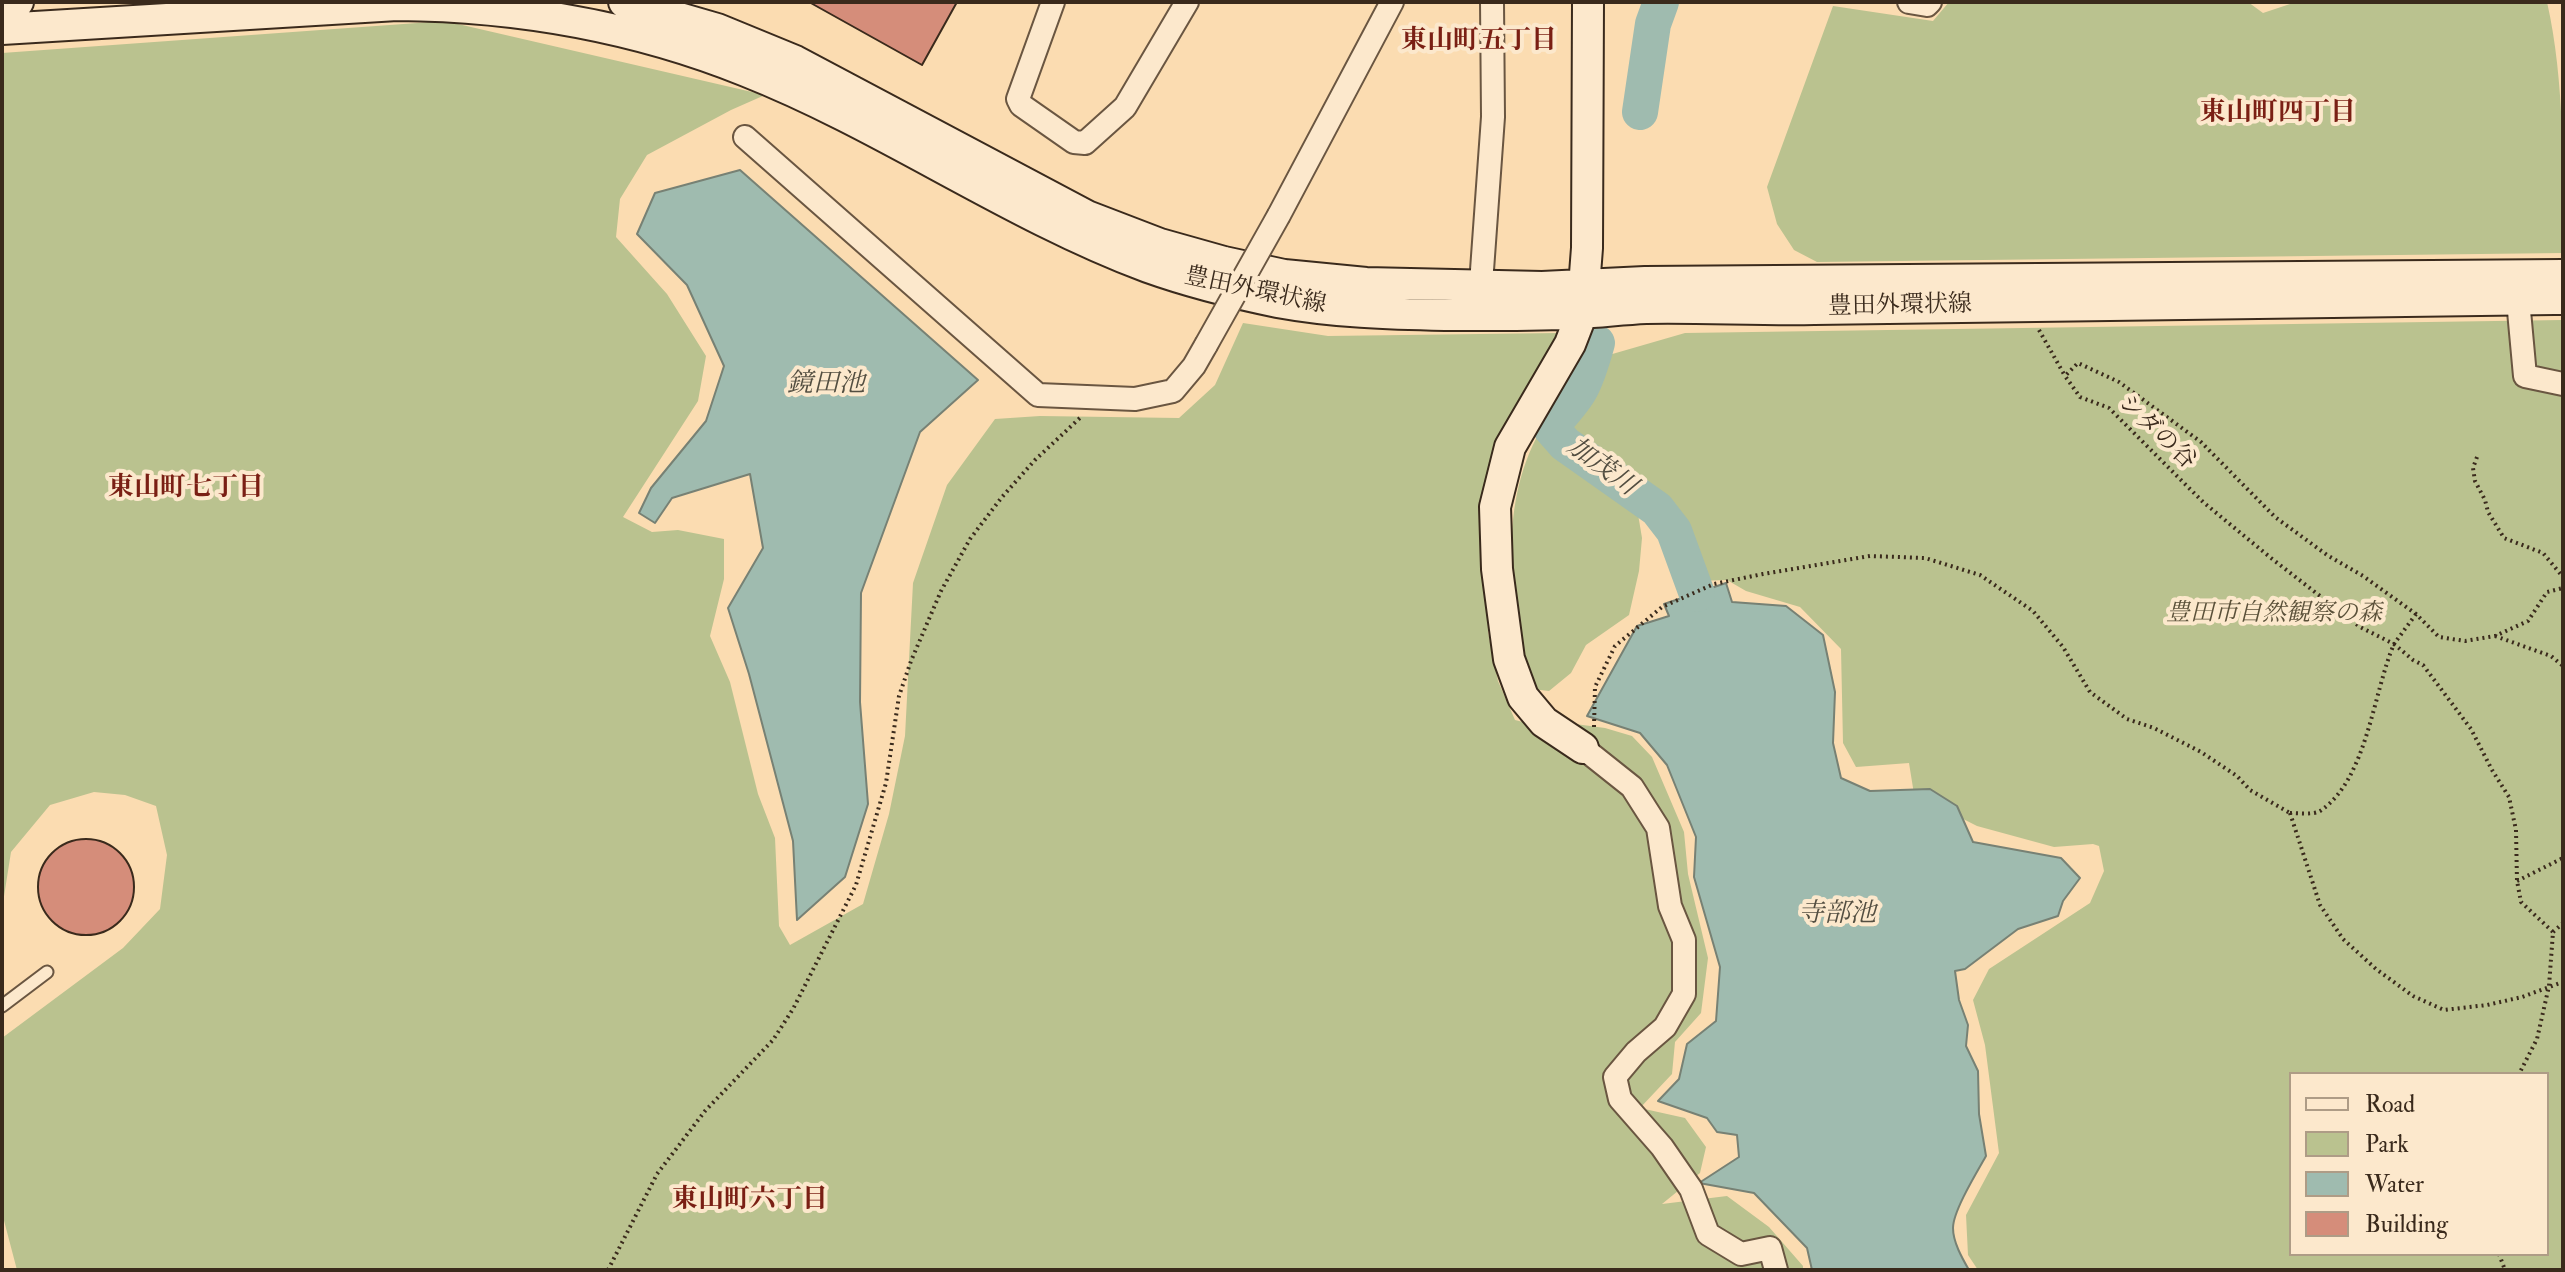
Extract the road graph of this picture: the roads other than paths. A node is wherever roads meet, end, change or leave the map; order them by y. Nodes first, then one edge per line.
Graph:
1 (18, 2) edge
2 (624, 2) edge
3 (1053, 2) edge
4 (1187, 2) edge
5 (1392, 2) edge
6 (1492, 2) edge
7 (1588, 2) edge
8 (1909, 2) edge
9 (1930, 2) edge
10 (2, 3) edge
11 (2, 29) edge
12 (745, 137) dead end
13 (2563, 275) edge
14 (1481, 284) junction
15 (1584, 299) junction
16 (2563, 299) edge
17 (2518, 300) junction
18 (2563, 384) edge
19 (1583, 748) joint
20 (47, 972) dead end
21 (2, 1006) edge
22 (1776, 1270) edge

1 - 10 street
2 - 14 street, 豊田外環状線
3 - 4 street
5 - 12 street, bridge
6 - 14 street
7 - 15 street
8 - 9 street
11 - 15 street, 豊田外環状線
13 - 15 street, 豊田外環状線
14 - 15 street, 豊田外環状線
15 - 17 street, 豊田外環状線
15 - 19 street
16 - 17 street, 豊田外環状線
17 - 18 street
19 - 22 street
20 - 21 lane

